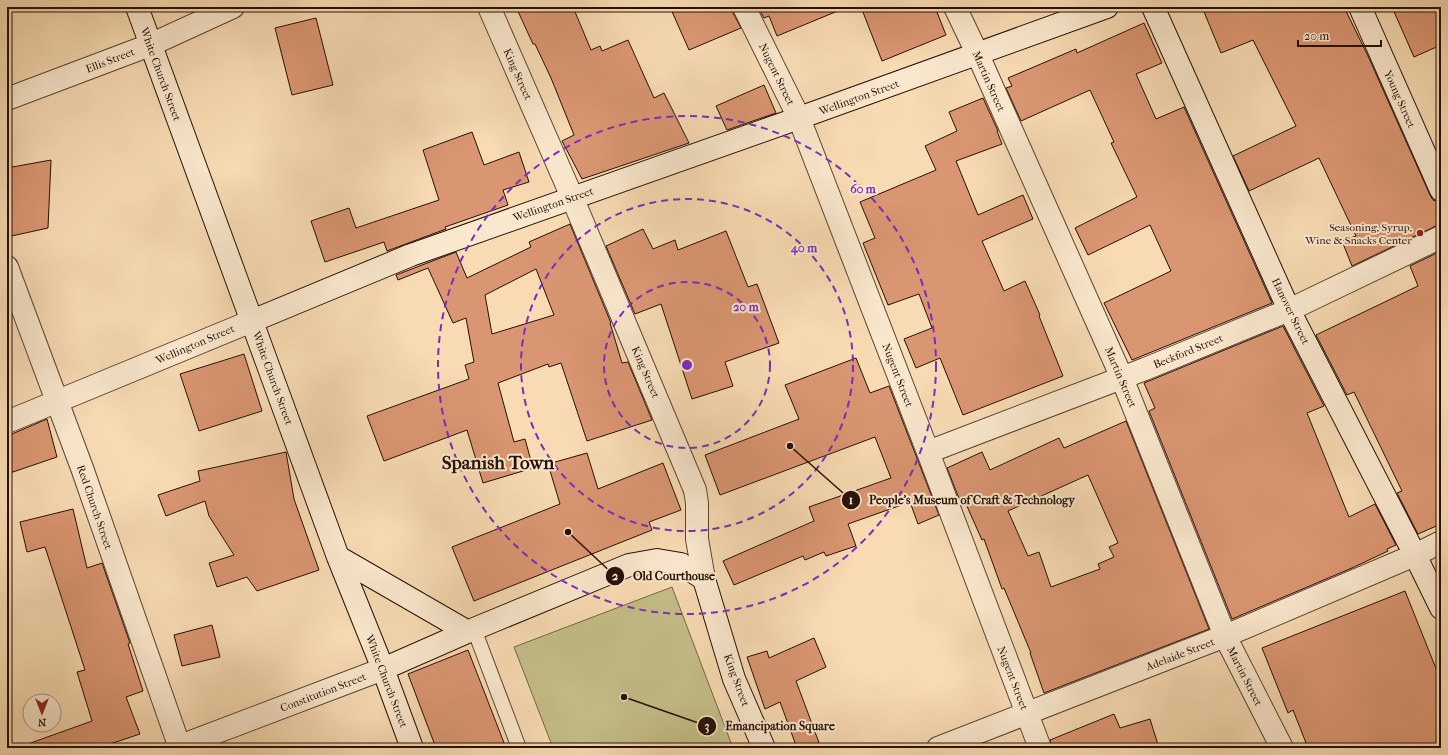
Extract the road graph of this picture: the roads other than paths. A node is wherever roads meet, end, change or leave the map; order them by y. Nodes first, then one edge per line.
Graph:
1 (137, 7) edge
2 (233, 7) edge
3 (489, 7) edge
4 (744, 7) edge
5 (955, 7) edge
6 (1107, 7) edge
7 (1153, 7) edge
8 (1360, 7) edge
9 (150, 45) junction
10 (978, 55) junction
11 (7, 99) edge
12 (799, 118) junction
13 (1441, 190) edge
14 (572, 197) junction
15 (1441, 237) edge
16 (7, 267) edge
17 (1289, 310) junction
18 (252, 321) junction
19 (1122, 378) junction
20 (57, 402) junction
21 (7, 422) edge
22 (928, 452) junction
23 (1441, 542) edge
24 (1415, 555) junction
25 (338, 557) junction
26 (704, 580) junction
27 (1441, 608) edge
28 (471, 630) junction
29 (1225, 636) junction
30 (383, 669) junction
31 (1026, 714) junction
32 (178, 748) edge
33 (412, 748) edge
34 (519, 748) edge
35 (764, 748) edge
36 (938, 748) edge
37 (1040, 748) edge
38 (1282, 748) edge

1 - 9 street, White Church Street
2 - 9 street, Ellis Street
3 - 14 street, King Street
4 - 12 street, Nugent Street
5 - 10 street, Martin Street
6 - 10 street, Wellington Street
7 - 17 street, Hanover Street
8 - 13 street, Young Street
9 - 11 street, Ellis Street
9 - 18 street, White Church Street
10 - 12 street, Wellington Street
10 - 19 street, Martin Street
12 - 14 street, Wellington Street
12 - 22 street, Nugent Street
14 - 18 street, Wellington Street
14 - 26 street, King Street
15 - 17 street, Beckford Street
16 - 20 street, Red Church Street
17 - 19 street, Beckford Street
17 - 24 street, Hanover Street
18 - 20 street, Wellington Street
18 - 25 street, White Church Street
19 - 22 street, Beckford Street
19 - 29 street, Martin Street
20 - 21 street, Wellington Street
20 - 32 street, Red Church Street
22 - 31 street, Nugent Street
23 - 24 street, Adelaide Street
24 - 27 street, Hanover Street
24 - 29 street, Adelaide Street
25 - 28 street
25 - 30 street, White Church Street
26 - 28 street, Constitution Street
26 - 35 street, King Street
28 - 30 street, Constitution Street
28 - 34 lane
29 - 31 street, Adelaide Street
29 - 38 street, Martin Street
30 - 32 street, Constitution Street
30 - 33 street, White Church Street
31 - 36 street, Adelaide Street
31 - 37 street, Nugent Street

